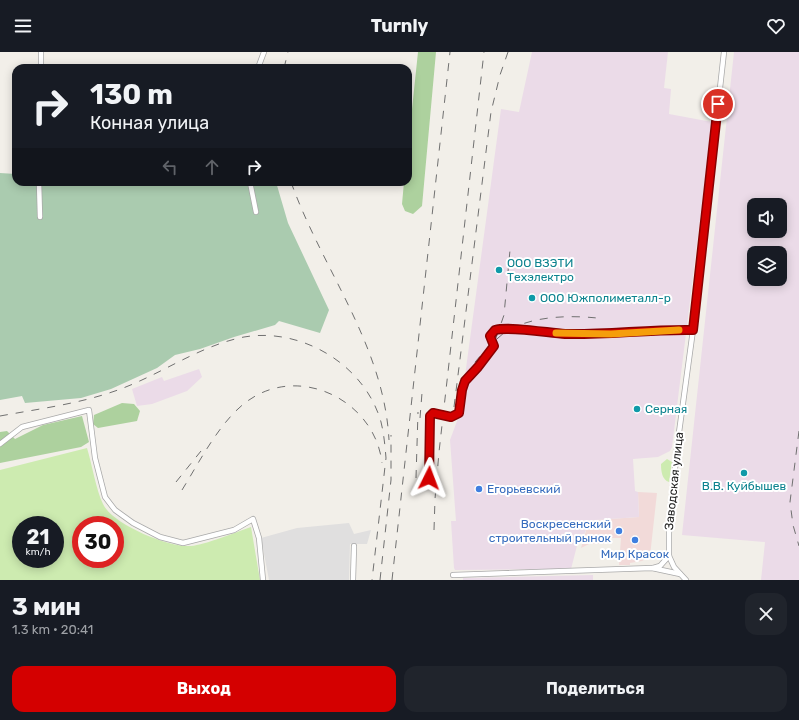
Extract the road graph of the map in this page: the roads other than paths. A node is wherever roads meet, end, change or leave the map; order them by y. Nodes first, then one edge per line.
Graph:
1 (41, 52) edge
2 (264, 52) edge
3 (724, 52) edge
4 (41, 64) edge
5 (260, 64) edge
6 (39, 186) edge
7 (251, 186) edge
8 (256, 212) dead end
9 (40, 217) dead end
10 (693, 330) junction
11 (0, 444) edge
12 (429, 478) dead end
13 (354, 546) dead end
14 (669, 556) junction
15 (652, 568) junction
16 (680, 574) junction
17 (453, 575) dead end
18 (460, 577) edge
19 (263, 580) edge
20 (353, 580) edge
21 (686, 580) edge

1 - 4 street
2 - 5 street
3 - 10 street, Заводская улица
6 - 9 street
7 - 8 street
10 - 12 street
10 - 14 street, Заводская улица
11 - 19 street
13 - 20 street
14 - 15 street
14 - 16 street
15 - 16 street
15 - 18 street
16 - 21 street
17 - 18 street

